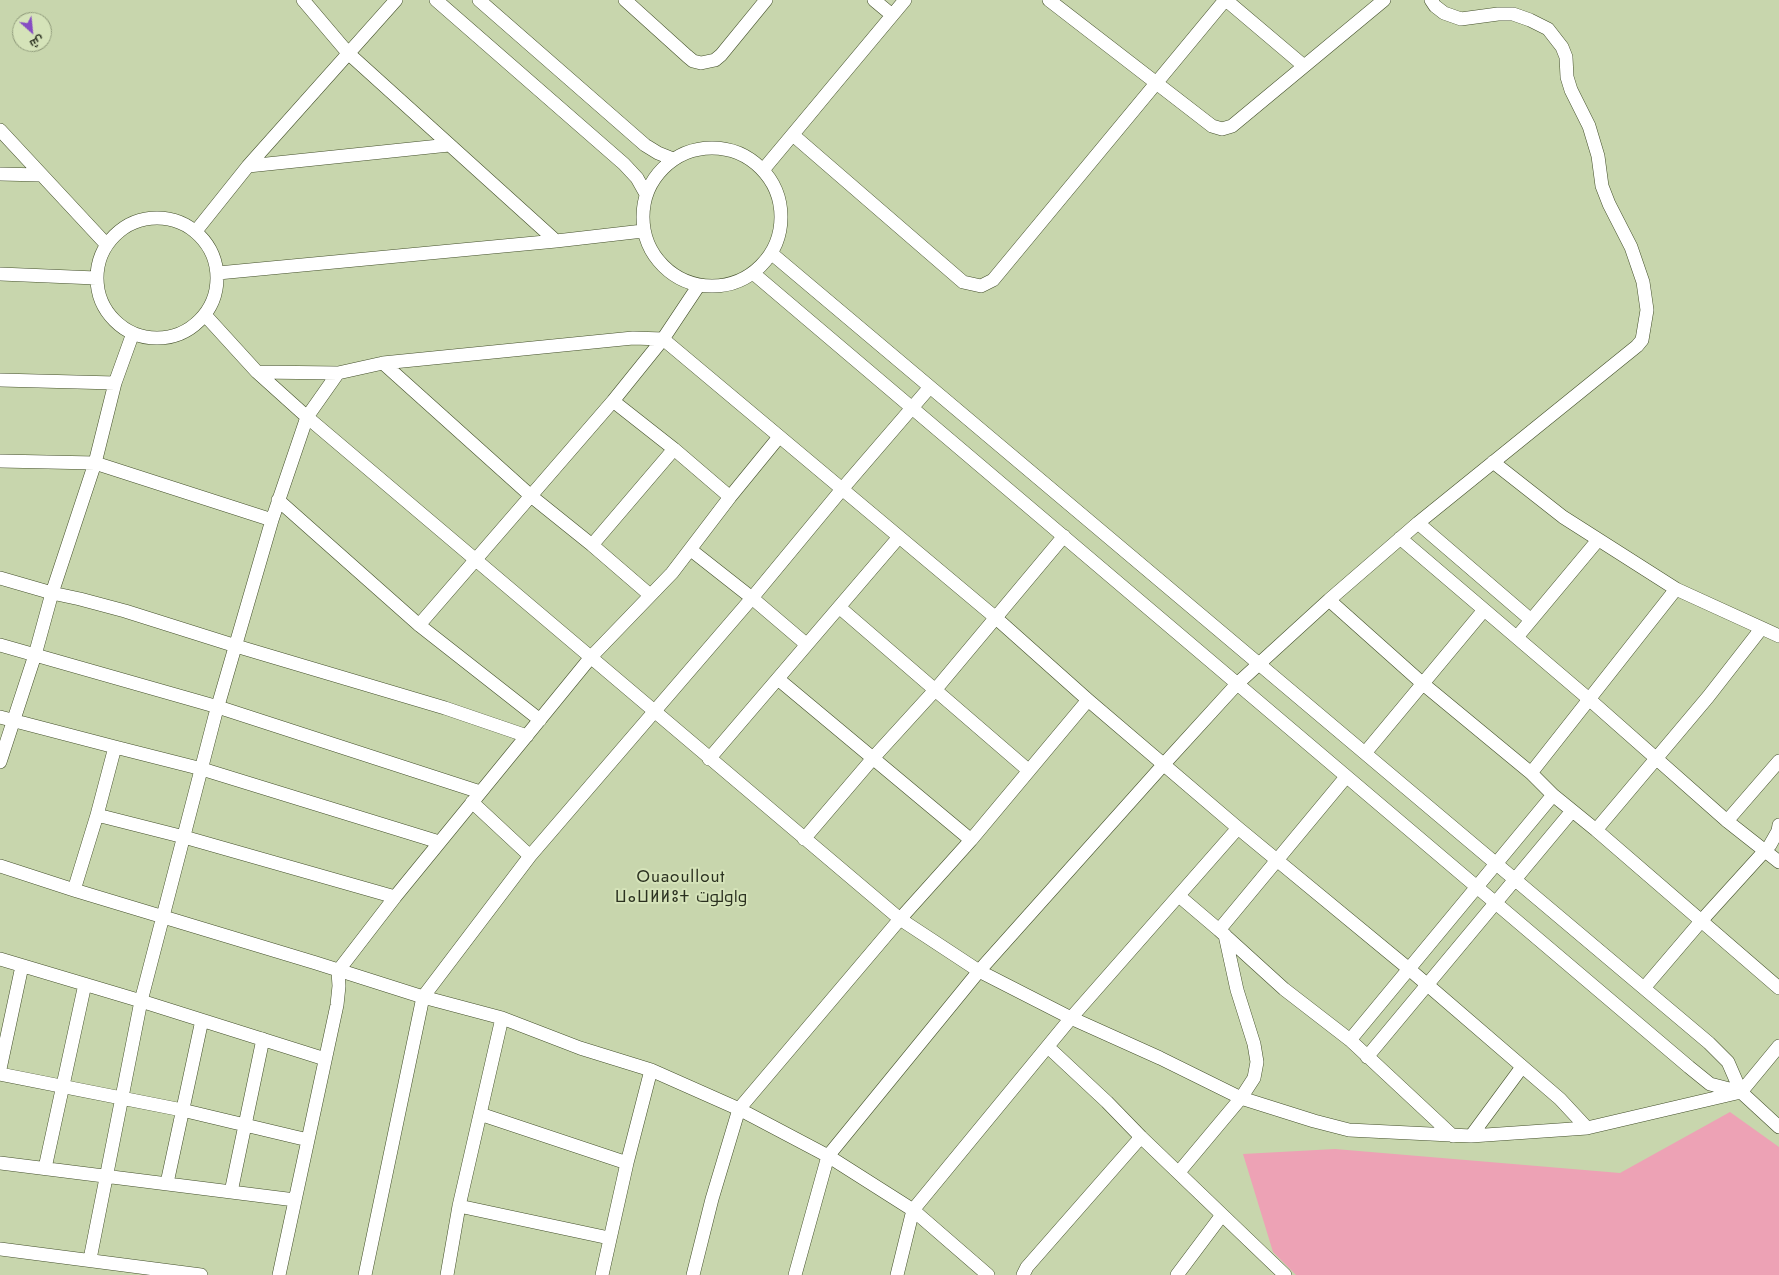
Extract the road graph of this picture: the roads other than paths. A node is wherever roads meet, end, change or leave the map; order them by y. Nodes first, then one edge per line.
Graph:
1 (303, 0) edge
2 (396, 0) edge
3 (436, 0) edge
4 (479, 0) edge
5 (625, 0) edge
6 (874, 0) edge
7 (905, 0) edge
8 (1049, 0) edge
9 (1225, 0) edge
10 (1384, 0) edge
11 (1431, 0) edge
12 (759, 2) edge
13 (892, 15) junction
14 (348, 53) junction
15 (1304, 66) junction
16 (1157, 84) junction
17 (0, 130) edge
18 (793, 135) junction
19 (449, 145) junction
20 (673, 159) junction
21 (248, 166) junction
22 (763, 170) junction
23 (0, 174) edge
24 (41, 175) junction
25 (646, 194) junction
26 (196, 231) junction
27 (644, 231) junction
28 (556, 241) junction
29 (106, 244) junction
30 (771, 253) junction
31 (218, 273) junction
32 (753, 273) junction
33 (0, 274) edge
34 (96, 278) junction
35 (699, 285) junction
36 (205, 315) junction
37 (133, 333) junction
38 (663, 339) junction
39 (383, 363) junction
40 (257, 372) junction
41 (338, 373) junction
42 (0, 380) edge
43 (115, 383) junction
44 (930, 387) junction
45 (613, 401) junction
46 (912, 407) junction
47 (307, 417) junction
48 (779, 437) junction
49 (674, 449) junction
50 (0, 461) edge
51 (1493, 462) junction
52 (95, 464) junction
53 (843, 488) junction
54 (531, 496) junction
55 (730, 497) junction
56 (278, 500) junction
57 (272, 520) junction
58 (1418, 523) junction
59 (1064, 536) junction
60 (899, 537) junction
61 (1400, 538) junction
62 (1598, 540) junction
63 (592, 545) junction
64 (691, 550) junction
65 (477, 560) junction
66 (0, 578) edge
67 (1676, 589) junction
68 (52, 593) junction
69 (650, 595) junction
70 (752, 598) junction
71 (1329, 600) junction
72 (839, 607) junction
73 (1484, 610) junction
74 (996, 618) junction
75 (1531, 620) junction
76 (419, 625) junction
77 (1761, 629) junction
78 (1779, 636) edge
79 (1517, 637) junction
80 (806, 644) junction
81 (0, 645) edge
82 (236, 646) junction
83 (35, 655) junction
84 (591, 657) junction
85 (1258, 665) junction
86 (778, 679) junction
87 (1422, 683) junction
88 (1237, 684) junction
89 (936, 689) junction
90 (1088, 700) junction
91 (1590, 700) junction
92 (218, 707) junction
93 (654, 712) junction
94 (0, 717) edge
95 (540, 720) junction
96 (13, 721) junction
97 (527, 736) junction
98 (114, 747) junction
99 (1365, 753) junction
100 (874, 757) junction
101 (1656, 758) junction
102 (709, 759) junction
103 (1779, 761) edge
104 (0, 762) edge
105 (1164, 764) junction
106 (202, 769) junction
107 (1028, 770) junction
108 (1531, 773) junction
109 (1346, 776) junction
110 (480, 792) junction
111 (1553, 795) junction
112 (472, 802) junction
113 (1572, 811) junction
114 (97, 815) junction
115 (1727, 821) junction
116 (1779, 825) edge
117 (1238, 828) junction
118 (1596, 830) junction
119 (184, 837) junction
120 (804, 839) junction
121 (971, 840) junction
122 (439, 842) junction
123 (1765, 851) junction
124 (530, 856) junction
125 (1277, 860) junction
126 (1779, 862) edge
127 (1496, 864) junction
128 (0, 866) edge
129 (1515, 880) junction
130 (1478, 886) junction
131 (74, 890) junction
132 (1179, 896) junction
133 (395, 897) junction
134 (1496, 902) junction
135 (162, 916) junction
136 (900, 919) junction
137 (1702, 920) junction
138 (1222, 932) junction
139 (0, 959) edge
140 (22, 966) junction
141 (1409, 969) junction
142 (338, 971) junction
143 (979, 971) junction
144 (85, 984) junction
145 (1427, 985) junction
146 (1644, 988) junction
147 (1779, 988) edge
148 (423, 997) junction
149 (142, 1001) junction
150 (502, 1018) junction
151 (1071, 1018) junction
152 (202, 1020) junction
153 (262, 1039) junction
154 (1350, 1040) junction
155 (1779, 1046) edge
156 (1048, 1047) junction
157 (1367, 1057) junction
158 (325, 1059) junction
159 (1522, 1067) junction
160 (0, 1069) edge
161 (651, 1070) junction
162 (0, 1074) edge
163 (62, 1087) junction
164 (1740, 1092) junction
165 (122, 1098) junction
166 (1241, 1098) junction
167 (739, 1109) junction
168 (182, 1110) junction
169 (480, 1114) junction
170 (245, 1125) junction
171 (1779, 1127) edge
172 (1587, 1128) junction
173 (1453, 1136) junction
174 (1471, 1136) junction
175 (1141, 1137) junction
176 (308, 1140) junction
177 (828, 1156) junction
178 (0, 1163) edge
179 (627, 1163) junction
180 (45, 1168) junction
181 (1179, 1172) junction
182 (107, 1175) junction
183 (166, 1183) junction
184 (231, 1192) junction
185 (295, 1200) junction
186 (460, 1206) junction
187 (913, 1210) junction
188 (1222, 1215) junction
189 (609, 1238) junction
190 (0, 1249) edge
191 (90, 1259) junction
192 (201, 1275) edge
193 (279, 1275) edge
194 (365, 1275) edge
195 (447, 1275) edge
196 (602, 1275) edge
197 (693, 1275) edge
198 (795, 1275) edge
199 (897, 1275) edge
200 (988, 1275) edge
201 (1022, 1275) edge
202 (1178, 1275) edge
203 (1285, 1275) edge

1 - 14 street
2 - 14 street
3 - 25 street
4 - 20 street
5 - 12 street
6 - 13 street
7 - 13 street
8 - 16 street
9 - 15 street
9 - 16 street
10 - 15 street
11 - 51 street
13 - 18 street
14 - 19 street
14 - 21 street
15 - 16 street
16 - 18 street
17 - 24 street
18 - 22 street
19 - 21 street
19 - 28 street
20 - 22 street
20 - 25 street
21 - 26 street
22 - 30 street
23 - 24 street
24 - 29 street
25 - 27 street
26 - 29 street
26 - 31 street
27 - 28 street
27 - 35 street
28 - 31 street
29 - 34 street
30 - 32 street
30 - 44 street
31 - 36 street
32 - 35 street
32 - 46 street
33 - 34 street
34 - 37 street
35 - 38 street
36 - 37 street
36 - 40 street
37 - 43 street
38 - 39 street
38 - 45 street
38 - 48 street
39 - 41 street
39 - 54 street
40 - 41 street
40 - 47 street
41 - 47 street
42 - 43 street
43 - 52 street
44 - 46 street
44 - 85 street
45 - 49 street
45 - 54 street
46 - 53 street
46 - 59 street
47 - 56 street
47 - 65 street
48 - 53 street
48 - 55 street
49 - 55 street
49 - 63 street
50 - 52 street
51 - 58 street
51 - 62 street
52 - 57 street
52 - 68 street
53 - 60 street
53 - 70 street
54 - 63 street
54 - 65 street
55 - 64 street
56 - 57 street
56 - 76 street
57 - 82 street
58 - 61 street
58 - 75 street
59 - 74 street
59 - 88 street
60 - 72 street
60 - 74 street
61 - 71 street
61 - 73 street
62 - 67 street
62 - 75 street
63 - 69 street
64 - 69 street
64 - 70 street
65 - 76 street
65 - 84 street
66 - 68 street
67 - 77 street
67 - 91 street
68 - 82 street
68 - 83 street
69 - 84 street
70 - 80 street
70 - 93 street
71 - 85 street
71 - 87 street
72 - 80 street
72 - 89 street
73 - 79 street
73 - 87 street
74 - 89 street
74 - 90 street
75 - 79 street
76 - 95 street
77 - 78 street
77 - 101 street
79 - 91 street
80 - 86 street
81 - 83 street
82 - 92 street
82 - 97 street
83 - 92 street
83 - 96 street
84 - 93 street
84 - 95 street
85 - 88 street
85 - 99 street
86 - 100 street
86 - 102 street
87 - 99 street
87 - 108 street
88 - 105 street
88 - 109 street
89 - 100 street
89 - 107 street
90 - 105 street
90 - 107 street
91 - 101 street
91 - 108 street
92 - 106 street
92 - 110 street
93 - 102 street
93 - 124 street
94 - 96 street
95 - 97 street
96 - 98 street
96 - 104 street
97 - 110 street
98 - 106 street
98 - 114 street
99 - 127 street
100 - 120 street
100 - 121 street
101 - 115 street
101 - 118 street
102 - 120 street
103 - 115 street
105 - 117 street
105 - 143 street
106 - 119 street
106 - 122 street
107 - 121 street
108 - 111 street
109 - 125 street
109 - 130 street
110 - 112 street
111 - 113 street
111 - 127 street
112 - 122 street
112 - 124 street
113 - 118 street
113 - 129 street
114 - 119 street
114 - 131 street
115 - 123 street
116 - 123 street
117 - 125 street
117 - 132 street
118 - 137 street
119 - 133 street
119 - 135 street
120 - 136 street
121 - 136 street
122 - 133 street
123 - 126 street
123 - 137 street
124 - 148 street
125 - 138 street
125 - 141 street
127 - 129 street
127 - 130 street
128 - 131 street
129 - 134 street
129 - 146 street
130 - 134 street
130 - 141 street
131 - 135 street
132 - 138 street
132 - 151 street
133 - 142 street
134 - 145 street
134 - 164 street
135 - 142 street
135 - 149 street
136 - 143 street
136 - 167 street
137 - 146 street
137 - 147 street
138 - 154 street
138 - 166 street
139 - 140 street
140 - 144 street
140 - 160 street
141 - 145 street
141 - 154 street
142 - 148 street
142 - 158 street
143 - 151 street
143 - 177 street
144 - 149 street
144 - 163 street
145 - 157 street
145 - 159 street
146 - 164 street
148 - 150 street
148 - 194 street
149 - 152 street
149 - 165 street
150 - 161 street
150 - 169 street
151 - 156 street
151 - 166 street
152 - 153 street
152 - 168 street
153 - 158 street
153 - 170 street
154 - 157 street
155 - 164 street
156 - 175 street
156 - 187 street
157 - 173 street
158 - 176 street
159 - 172 street
159 - 174 street
161 - 167 street
161 - 179 street
162 - 163 street
163 - 165 street
163 - 180 street
164 - 171 street
164 - 172 street
165 - 168 street
165 - 182 street
166 - 173 street
166 - 181 street
167 - 177 street
167 - 197 street
168 - 170 street
168 - 183 street
169 - 179 street
169 - 186 street
170 - 176 street
170 - 184 street
172 - 174 street
173 - 174 street
175 - 181 street
175 - 201 street
176 - 185 street
177 - 187 street
177 - 198 street
178 - 180 street
179 - 189 street
180 - 182 street
181 - 188 street
182 - 183 street
182 - 191 street
183 - 184 street
184 - 185 street
185 - 193 street
186 - 189 street
186 - 195 street
187 - 199 street
187 - 200 street
188 - 202 street
188 - 203 street
189 - 196 street
190 - 191 street
191 - 192 street

